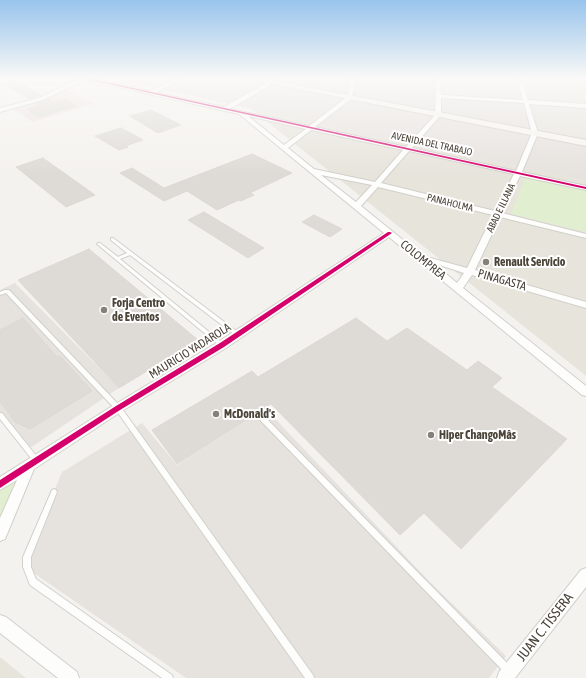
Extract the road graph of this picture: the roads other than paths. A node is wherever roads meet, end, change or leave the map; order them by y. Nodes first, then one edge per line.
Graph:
1 (232, 111) edge
2 (333, 111) edge
3 (415, 111) edge
4 (438, 111) edge
5 (529, 111) edge
6 (241, 113) junction
7 (438, 115) junction
8 (311, 128) junction
9 (535, 133) junction
10 (586, 142) edge
11 (284, 148) junction
12 (407, 149) junction
13 (313, 171) junction
14 (518, 173) junction
15 (375, 184) junction
16 (586, 188) edge
17 (357, 206) junction
18 (498, 214) junction
19 (390, 233) junction
20 (586, 236) edge
21 (112, 239) dead end
22 (99, 244) dead end
23 (130, 253) junction
24 (418, 256) junction
25 (117, 259) junction
26 (470, 271) junction
27 (458, 288) junction
28 (0, 294) edge
29 (586, 305) edge
30 (237, 334) junction
31 (222, 345) junction
32 (586, 392) edge
33 (118, 408) junction
34 (0, 415) edge
35 (263, 419) dead end
36 (33, 462) junction
37 (0, 484) edge
38 (54, 492) dead end
39 (0, 534) edge
40 (586, 575) edge
41 (0, 623) edge
42 (507, 675) edge
43 (71, 678) edge
44 (168, 678) edge
45 (310, 678) edge

1 - 6 street, AVENIDA DEL TRABAJO
2 - 8 street
3 - 7 main road
4 - 7 street
5 - 9 street
6 - 8 street, AVENIDA DEL TRABAJO
6 - 11 street, COLOMPREA
7 - 9 main road
7 - 12 street
8 - 11 street
8 - 12 street, AVENIDA DEL TRABAJO
9 - 10 main road
9 - 14 street, ABAD E ILLANA
11 - 13 street, COLOMPREA
12 - 14 street, AVENIDA DEL TRABAJO
12 - 15 street
13 - 15 street, PANAHOLMA
13 - 17 street, COLOMPREA
14 - 16 street, AVENIDA DEL TRABAJO
14 - 18 street, ABAD E ILLANA
15 - 17 street
15 - 18 street, PANAHOLMA
17 - 19 street, COLOMPREA
18 - 20 street, PANAHOLMA
18 - 26 street, ABAD E ILLANA
19 - 24 street, COLOMPREA
19 - 30 street, MAURICIO YADAROLA
21 - 23 lane
22 - 25 lane
23 - 25 lane
23 - 30 lane
24 - 26 street, PINAGASTA
24 - 27 street, COLOMPREA
25 - 31 lane
26 - 27 street, ABAD E ILLANA
26 - 29 street, PINAGASTA
27 - 32 street, COLOMPREA
28 - 33 lane
30 - 31 street, MAURICIO YADAROLA
31 - 33 street, MAURICIO YADAROLA
33 - 36 street, MAURICIO YADAROLA
33 - 45 lane
34 - 36 lane
35 - 42 lane
36 - 37 street, MAURICIO YADAROLA
36 - 39 street
38 - 44 lane
40 - 42 street, JUAN C. TISSERA
41 - 43 street

